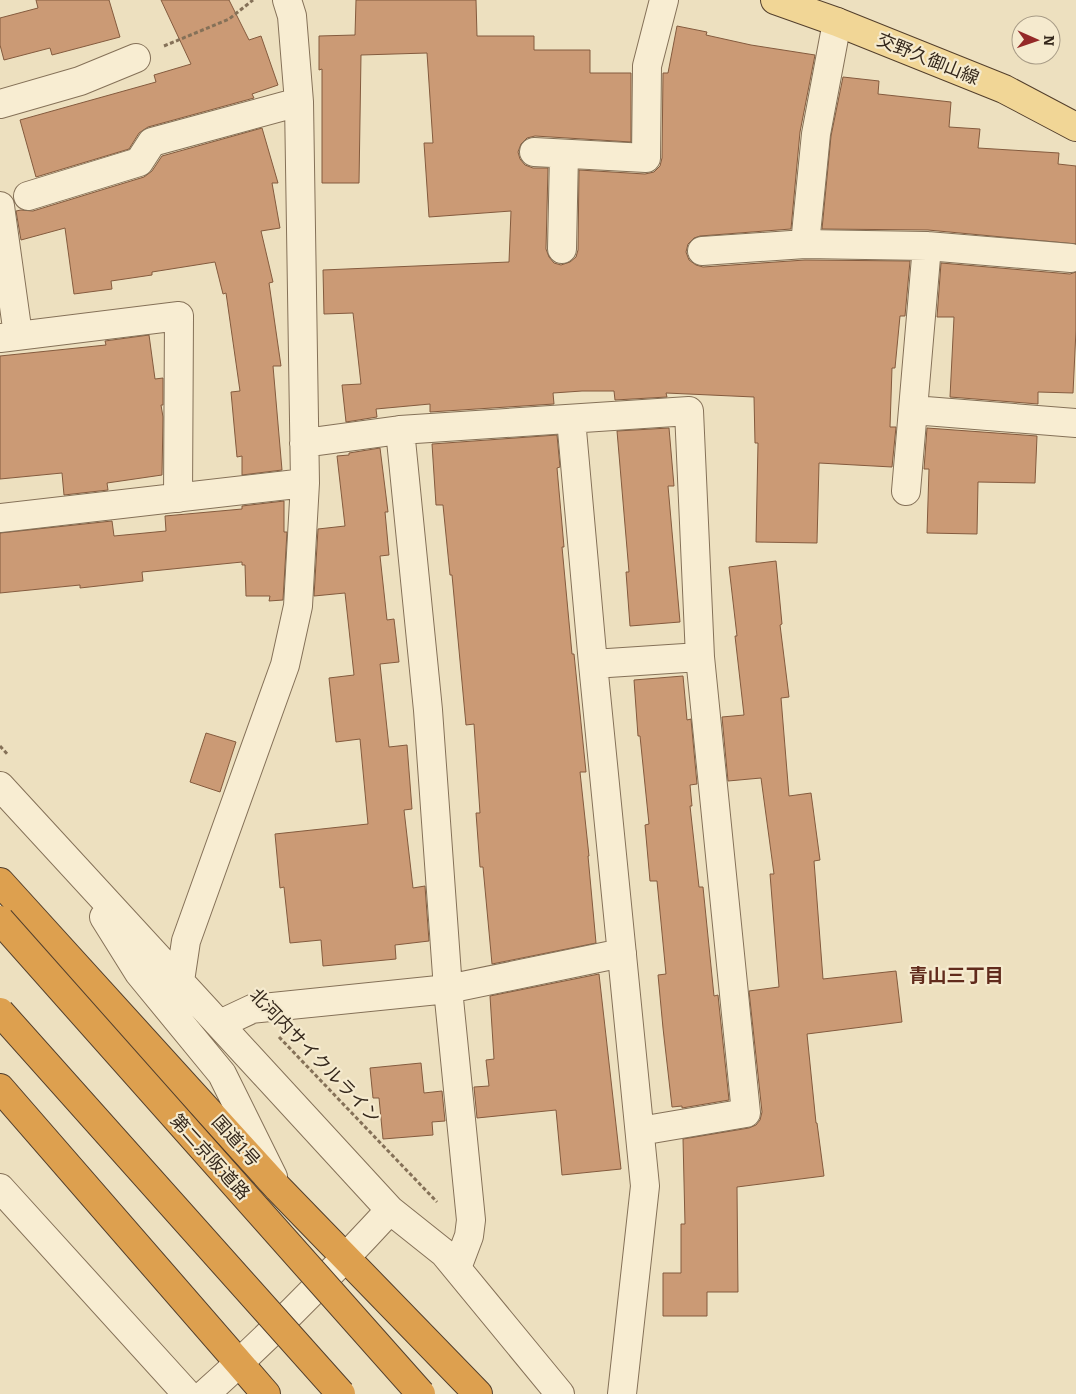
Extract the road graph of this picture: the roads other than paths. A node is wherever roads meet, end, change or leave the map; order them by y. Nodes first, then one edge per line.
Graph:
1 (287, 0) edge
2 (664, 0) edge
3 (775, 0) edge
4 (837, 22) junction
5 (136, 58) road end
6 (299, 102) junction
7 (0, 104) edge
8 (1076, 127) edge
9 (534, 152) dead end
10 (564, 154) junction
11 (28, 196) dead end
12 (0, 206) edge
13 (805, 244) junction
14 (927, 246) junction
15 (562, 249) dead end
16 (702, 251) dead end
17 (1071, 258) dead end
18 (9, 337) edge
19 (913, 410) junction
20 (571, 420) junction
21 (1076, 423) edge
22 (400, 430) junction
23 (304, 443) junction
24 (305, 483) junction
25 (906, 491) dead end
26 (178, 498) junction
27 (0, 518) edge
28 (700, 657) junction
29 (593, 664) junction
30 (0, 786) edge
31 (65, 857) junction
32 (0, 882) edge
33 (0, 920) edge
34 (622, 953) junction
35 (180, 981) junction
36 (448, 989) junction
37 (0, 1012) edge
38 (220, 1024) junction
39 (0, 1088) edge
40 (640, 1131) junction
41 (0, 1188) edge
42 (278, 1188) junction
43 (390, 1210) junction
44 (346, 1258) junction
45 (457, 1268) junction
46 (240, 1363) junction
47 (187, 1394) edge
48 (206, 1394) edge
49 (266, 1394) edge
50 (341, 1394) edge
51 (421, 1394) edge
52 (478, 1394) edge
53 (560, 1394) edge
54 (622, 1394) edge

1 - 6 street
2 - 10 street
3 - 4 main road, 交野久御山線
4 - 8 main road, 交野久御山線
4 - 13 street
5 - 7 street
6 - 11 street
6 - 23 street
9 - 10 street
10 - 15 street
12 - 18 street
13 - 14 street
13 - 16 street
14 - 17 street
14 - 19 street
18 - 26 street
19 - 21 street
19 - 25 street
20 - 22 street
20 - 28 street
20 - 29 street
22 - 23 street
22 - 36 street
23 - 24 street
24 - 26 street
24 - 35 street
26 - 27 street
28 - 29 street
28 - 40 street
29 - 34 street
30 - 31 street
31 - 35 street
31 - 42 street
32 - 42 highway, 国道1号
33 - 51 highway, 第二京阪道路, bridge
34 - 36 street
34 - 40 street
35 - 38 street
36 - 38 street
36 - 45 street
37 - 50 highway, bridge
38 - 43 street
39 - 46 highway
40 - 54 street
41 - 47 street
42 - 44 highway, 国道1号
43 - 44 street
43 - 45 street
44 - 46 street
44 - 52 highway, 国道1号
45 - 53 street
46 - 48 street
46 - 49 highway

